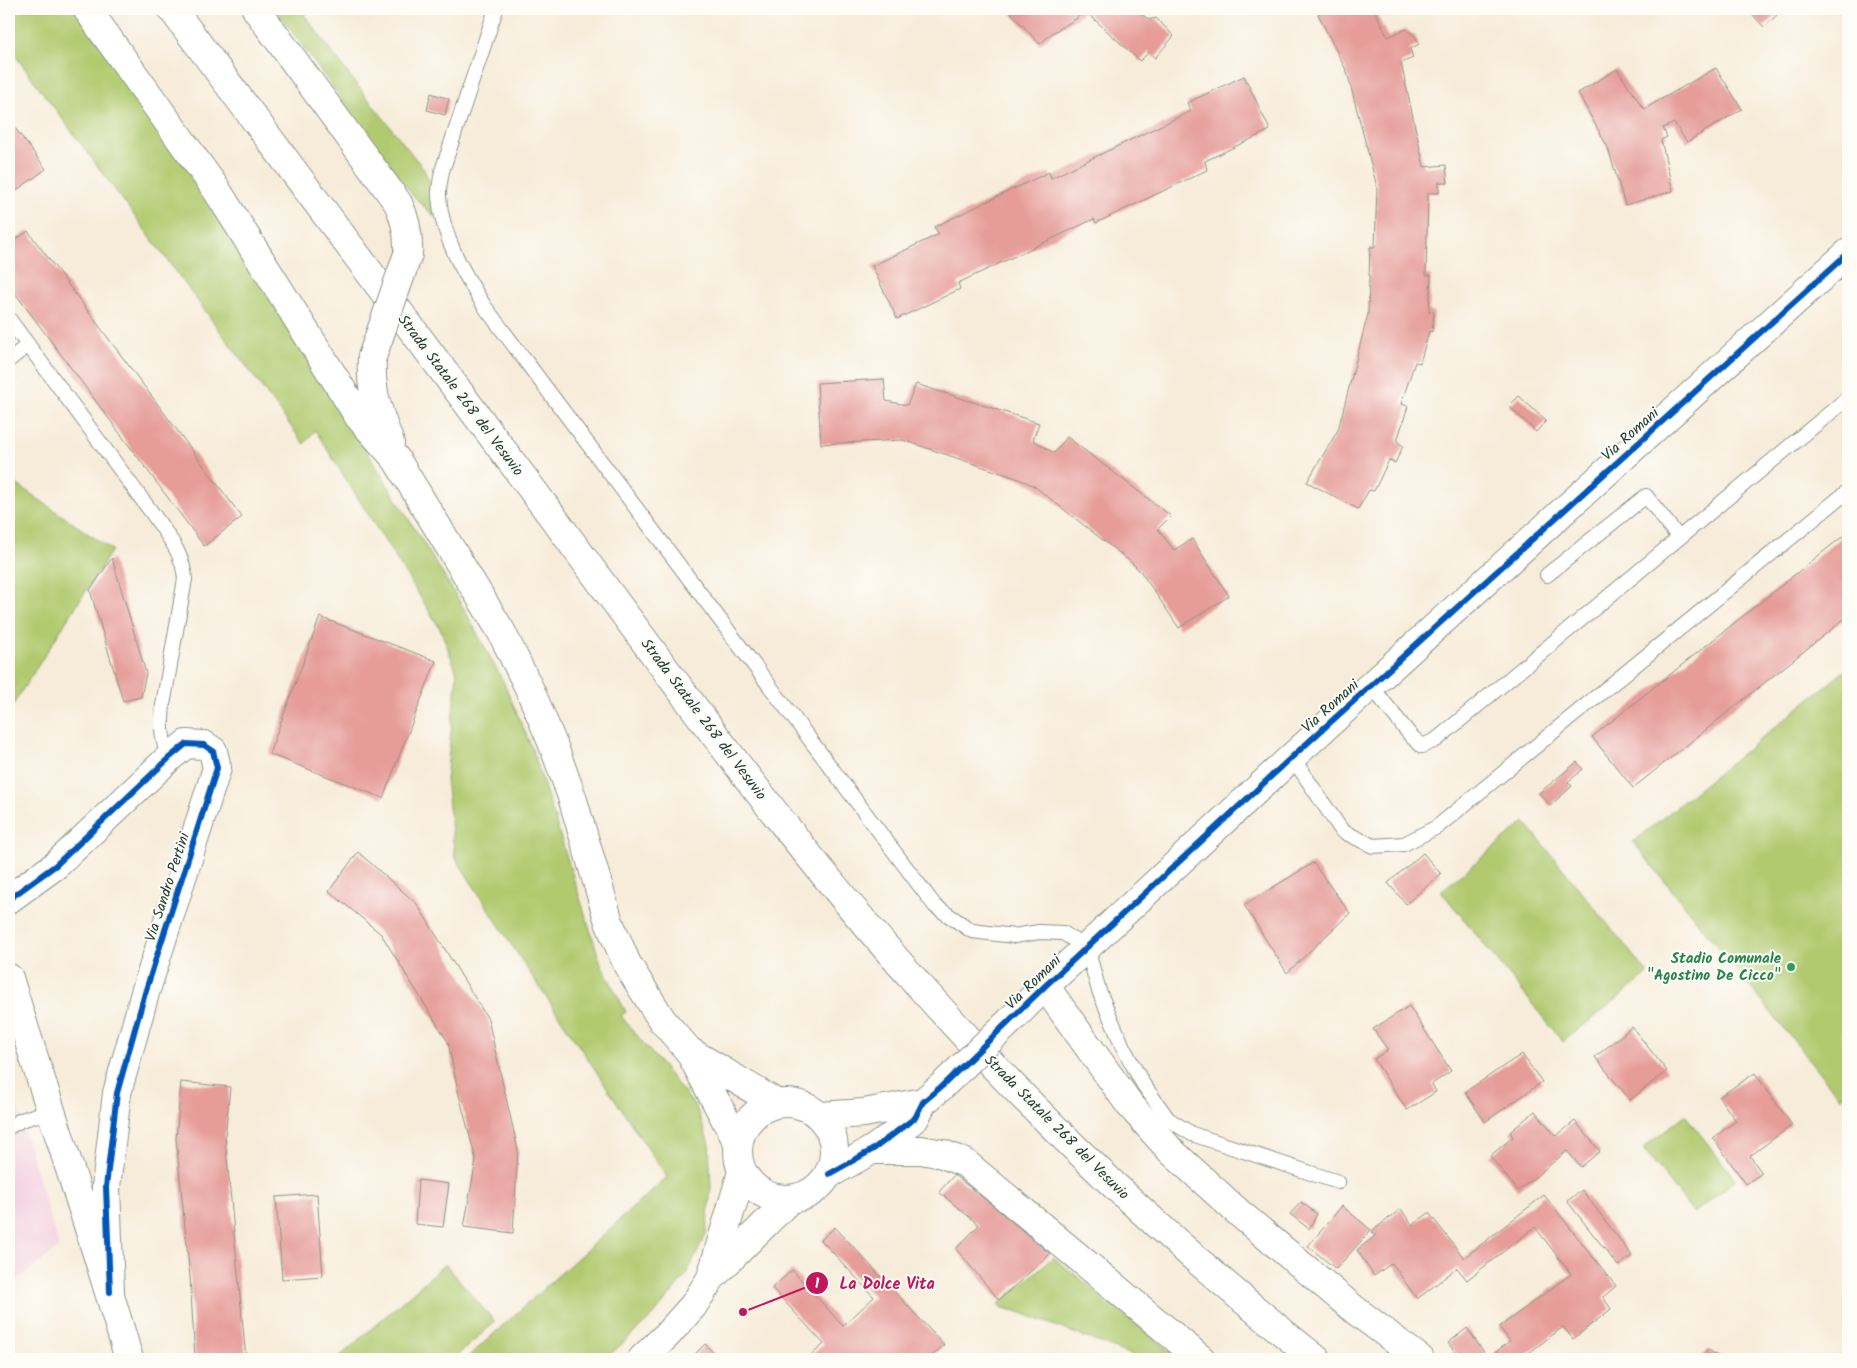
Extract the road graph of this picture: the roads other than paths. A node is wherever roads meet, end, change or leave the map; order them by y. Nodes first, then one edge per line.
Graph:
1 (87, 9) edge
2 (172, 9) edge
3 (256, 9) edge
4 (496, 9) edge
5 (1848, 253) edge
6 (9, 319) edge
7 (28, 345) junction
8 (9, 360) edge
9 (1848, 398) edge
10 (396, 459) junction
11 (1848, 491) edge
12 (1680, 538) junction
13 (1547, 575) dead end
14 (1371, 686) junction
15 (1292, 757) junction
16 (169, 758) junction
17 (9, 898) edge
18 (1087, 948) junction
19 (9, 978) edge
20 (1045, 986) junction
21 (689, 1051) junction
22 (932, 1094) junction
23 (776, 1103) junction
24 (50, 1111) junction
25 (820, 1116) junction
26 (9, 1127) edge
27 (738, 1143) junction
28 (872, 1150) junction
29 (742, 1172) junction
30 (829, 1174) junction
31 (1338, 1182) dead end
32 (790, 1199) junction
33 (711, 1278) junction
34 (110, 1292) junction
35 (129, 1359) edge
36 (642, 1359) edge
37 (1201, 1359) edge
38 (1316, 1359) edge
39 (1420, 1359) edge

1 - 10 main road
2 - 38 main road, Strada Statale 268 del Vesuvio
3 - 10 main road, bridge
4 - 18 lane
5 - 14 main road, Via Romani
6 - 7 lane
7 - 8 lane
7 - 16 lane
9 - 12 lane
10 - 21 main road
11 - 15 lane
12 - 13 lane
12 - 14 lane
14 - 15 main road, Via Romani
15 - 18 main road, Via Romani
16 - 17 main road, Via Sandro Pertini
16 - 34 main road, Via Sandro Pertini
18 - 20 main road, Via Romani
18 - 31 lane
19 - 24 main road, Via Sandro Pertini
20 - 22 main road, Via Romani, bridge
20 - 39 main road
21 - 23 main road
21 - 27 main road
22 - 25 main road
22 - 28 main road, Via Romani
23 - 25 main road
23 - 27 main road
24 - 26 lane
24 - 34 main road, Via Sandro Pertini
25 - 30 main road
27 - 29 main road
28 - 30 main road, Via Romani
28 - 37 main road
29 - 32 main road
29 - 33 main road
30 - 32 main road
32 - 33 main road
33 - 36 main road
34 - 35 main road, Via Sandro Pertini

